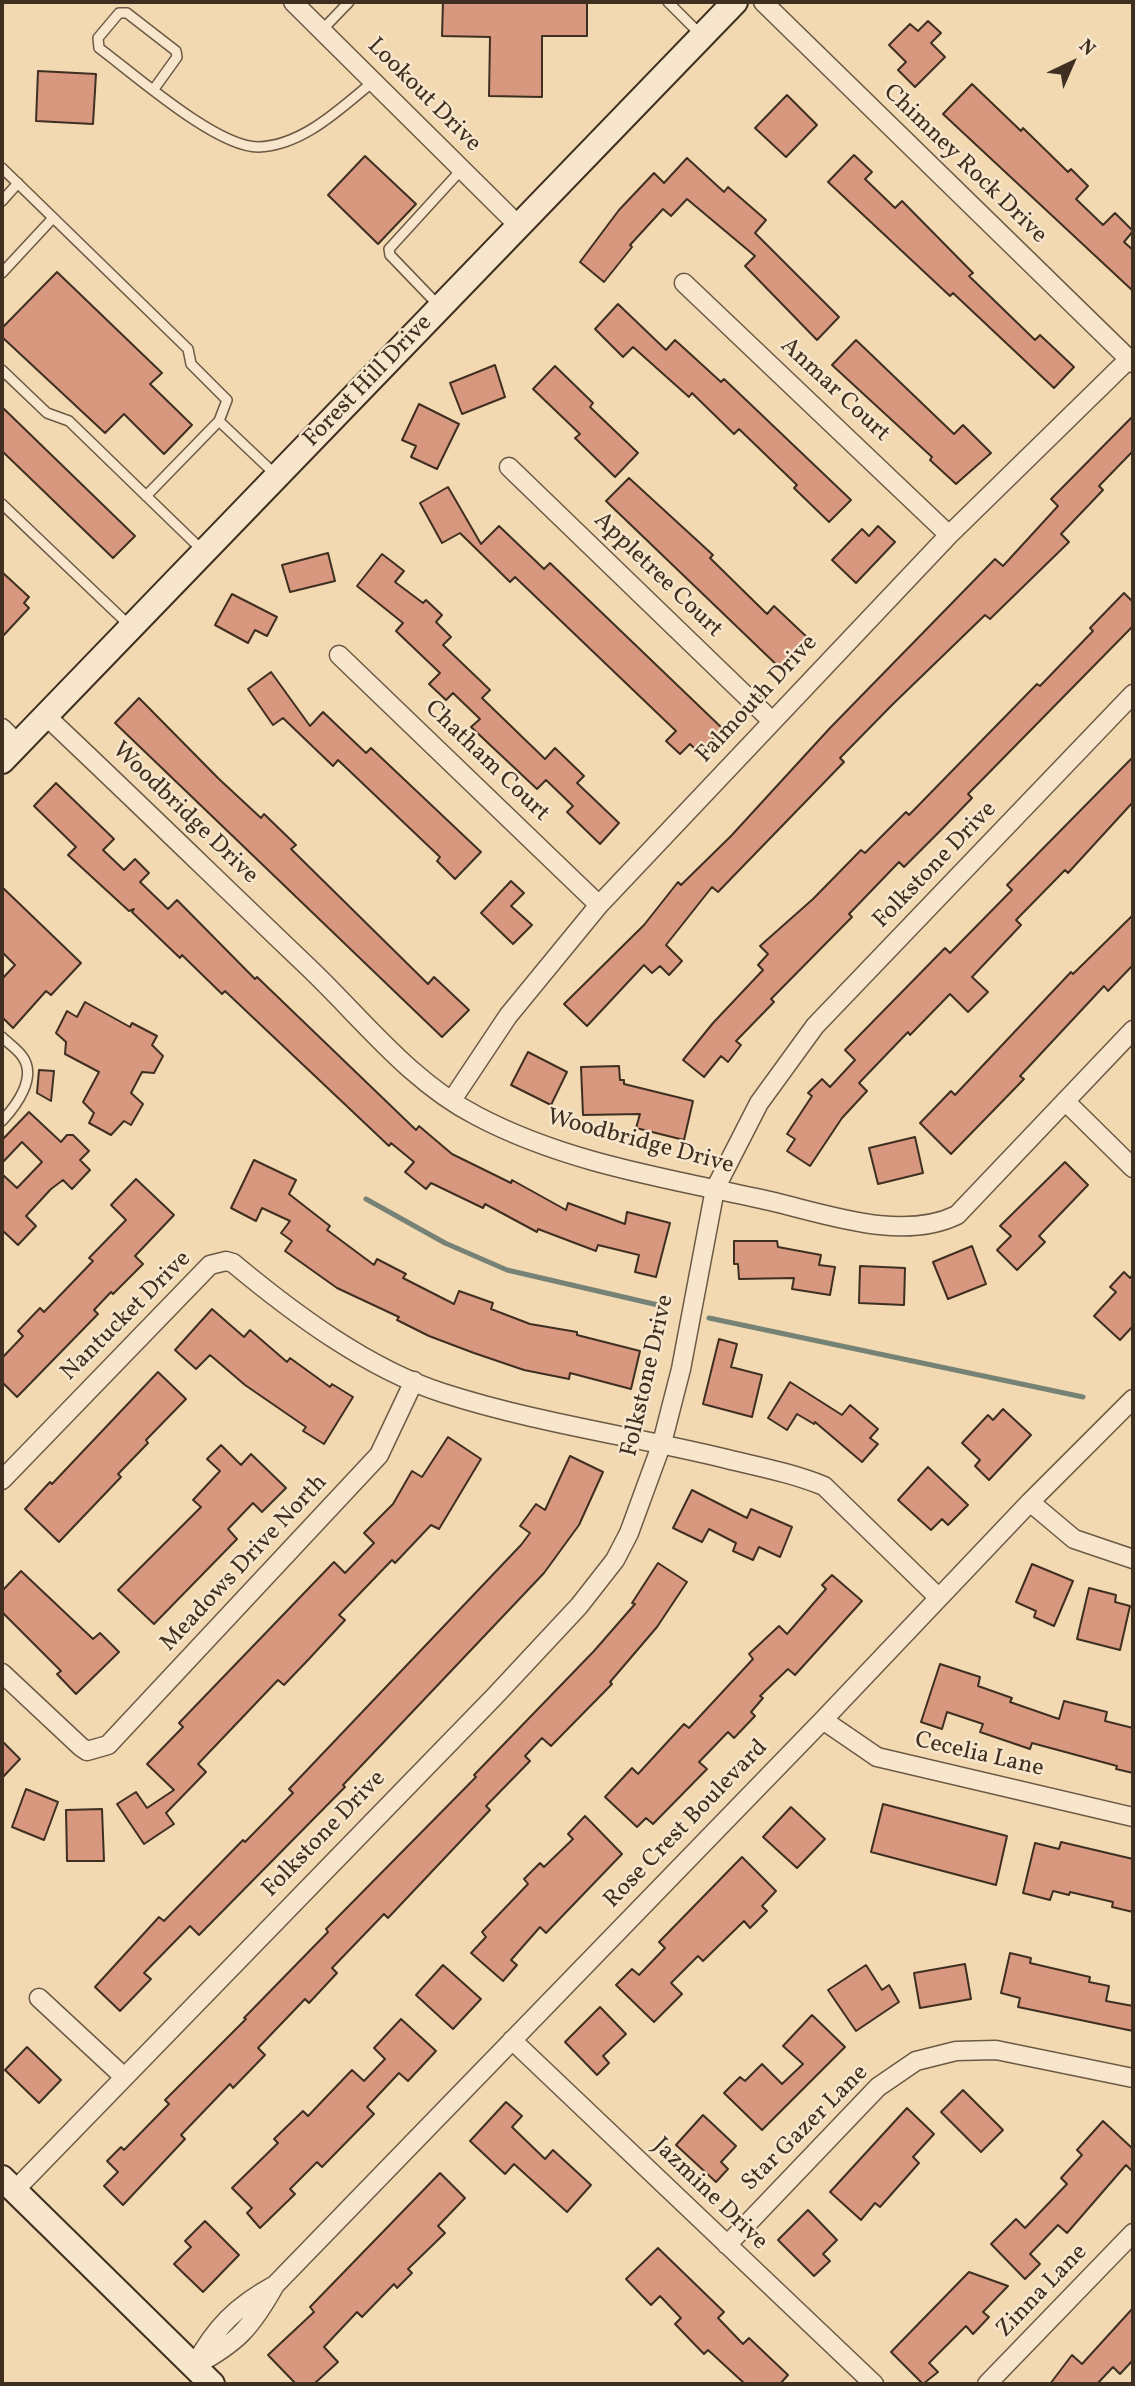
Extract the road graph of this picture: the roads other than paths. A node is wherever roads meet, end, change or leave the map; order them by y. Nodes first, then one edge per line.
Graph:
1 (293, 2) edge
2 (349, 2) edge
3 (668, 2) edge
4 (735, 2) edge
5 (763, 2) edge
6 (322, 30) junction
7 (702, 36) junction
8 (374, 81) junction
9 (154, 89) junction
10 (2, 168) edge
11 (463, 169) junction
12 (18, 183) junction
13 (2, 201) edge
14 (53, 218) junction
15 (519, 226) junction
16 (2, 273) edge
17 (684, 284) dead end
18 (440, 308) junction
19 (1131, 361) edge
20 (2, 370) edge
21 (219, 421) junction
22 (509, 467) dead end
23 (277, 476) junction
24 (146, 496) junction
25 (2, 504) edge
26 (949, 535) junction
27 (204, 552) junction
28 (131, 628) junction
29 (339, 655) dead end
30 (1133, 694) edge
31 (46, 716) junction
32 (772, 721) junction
33 (7, 745) edge
34 (599, 905) junction
35 (1133, 1030) edge
36 (2, 1037) edge
37 (452, 1100) junction
38 (1065, 1101) junction
39 (2, 1121) edge
40 (1133, 1168) edge
41 (716, 1189) junction
42 (414, 1381) junction
43 (1133, 1399) edge
44 (662, 1443) junction
45 (2, 1480) edge
46 (1030, 1502) junction
47 (1133, 1559) edge
48 (938, 1597) junction
49 (2, 1673) edge
50 (823, 1720) junction
51 (1133, 1817) edge
52 (39, 1998) dead end
53 (512, 2040) junction
54 (122, 2076) junction
55 (1133, 2078) edge
56 (8, 2184) edge
57 (1133, 2233) edge
58 (727, 2245) junction
59 (194, 2366) junction
60 (212, 2384) edge
61 (874, 2384) edge
62 (987, 2384) edge

1 - 6 street, Lookout Drive
2 - 6 lane
3 - 7 lane
4 - 7 main road, Forest Hill Drive
5 - 19 street, Chimney Rock Drive
6 - 8 street, Lookout Drive
7 - 15 main road, Forest Hill Drive
8 - 9 lane
8 - 11 street, Lookout Drive
9 - 9 lane
10 - 12 lane
11 - 15 street, Lookout Drive
11 - 18 lane
12 - 13 lane
12 - 14 lane
14 - 16 lane
14 - 21 lane
15 - 18 main road, Forest Hill Drive
17 - 26 street, Anmar Court
18 - 23 main road, Forest Hill Drive
19 - 26 street, Falmouth Drive
20 - 24 lane
21 - 23 lane
21 - 24 lane
22 - 32 street, Appletree Court
23 - 27 main road, Forest Hill Drive
24 - 27 lane
25 - 28 lane
26 - 32 street, Falmouth Drive
27 - 28 main road, Forest Hill Drive
28 - 31 main road, Forest Hill Drive
29 - 34 street, Chatham Court
30 - 41 street, Folkstone Drive
31 - 33 main road, Forest Hill Drive
31 - 37 street, Woodbridge Drive
32 - 34 street, Falmouth Drive
34 - 37 street, Falmouth Drive
35 - 38 street, Woodbridge Drive
36 - 39 lane
37 - 41 street, Woodbridge Drive
38 - 40 street
38 - 41 street, Woodbridge Drive
41 - 44 street, Folkstone Drive
42 - 44 street, Nantucket Drive
42 - 45 street, Nantucket Drive
42 - 49 street, Meadows Drive North
43 - 46 street, Rose Crest Boulevard
44 - 48 street, Nantucket Drive
44 - 54 street, Folkstone Drive
46 - 47 street
46 - 48 street, Rose Crest Boulevard
48 - 50 street, Rose Crest Boulevard
50 - 51 street, Cecelia Lane
50 - 53 street, Rose Crest Boulevard
52 - 54 street
53 - 58 street, Jazmine Drive
53 - 59 street, Rose Crest Boulevard
54 - 56 street, Folkstone Drive
55 - 58 street, Star Gazer Lane
56 - 59 main road
57 - 62 street, Zinna Lane
58 - 61 street, Jazmine Drive
59 - 60 main road

